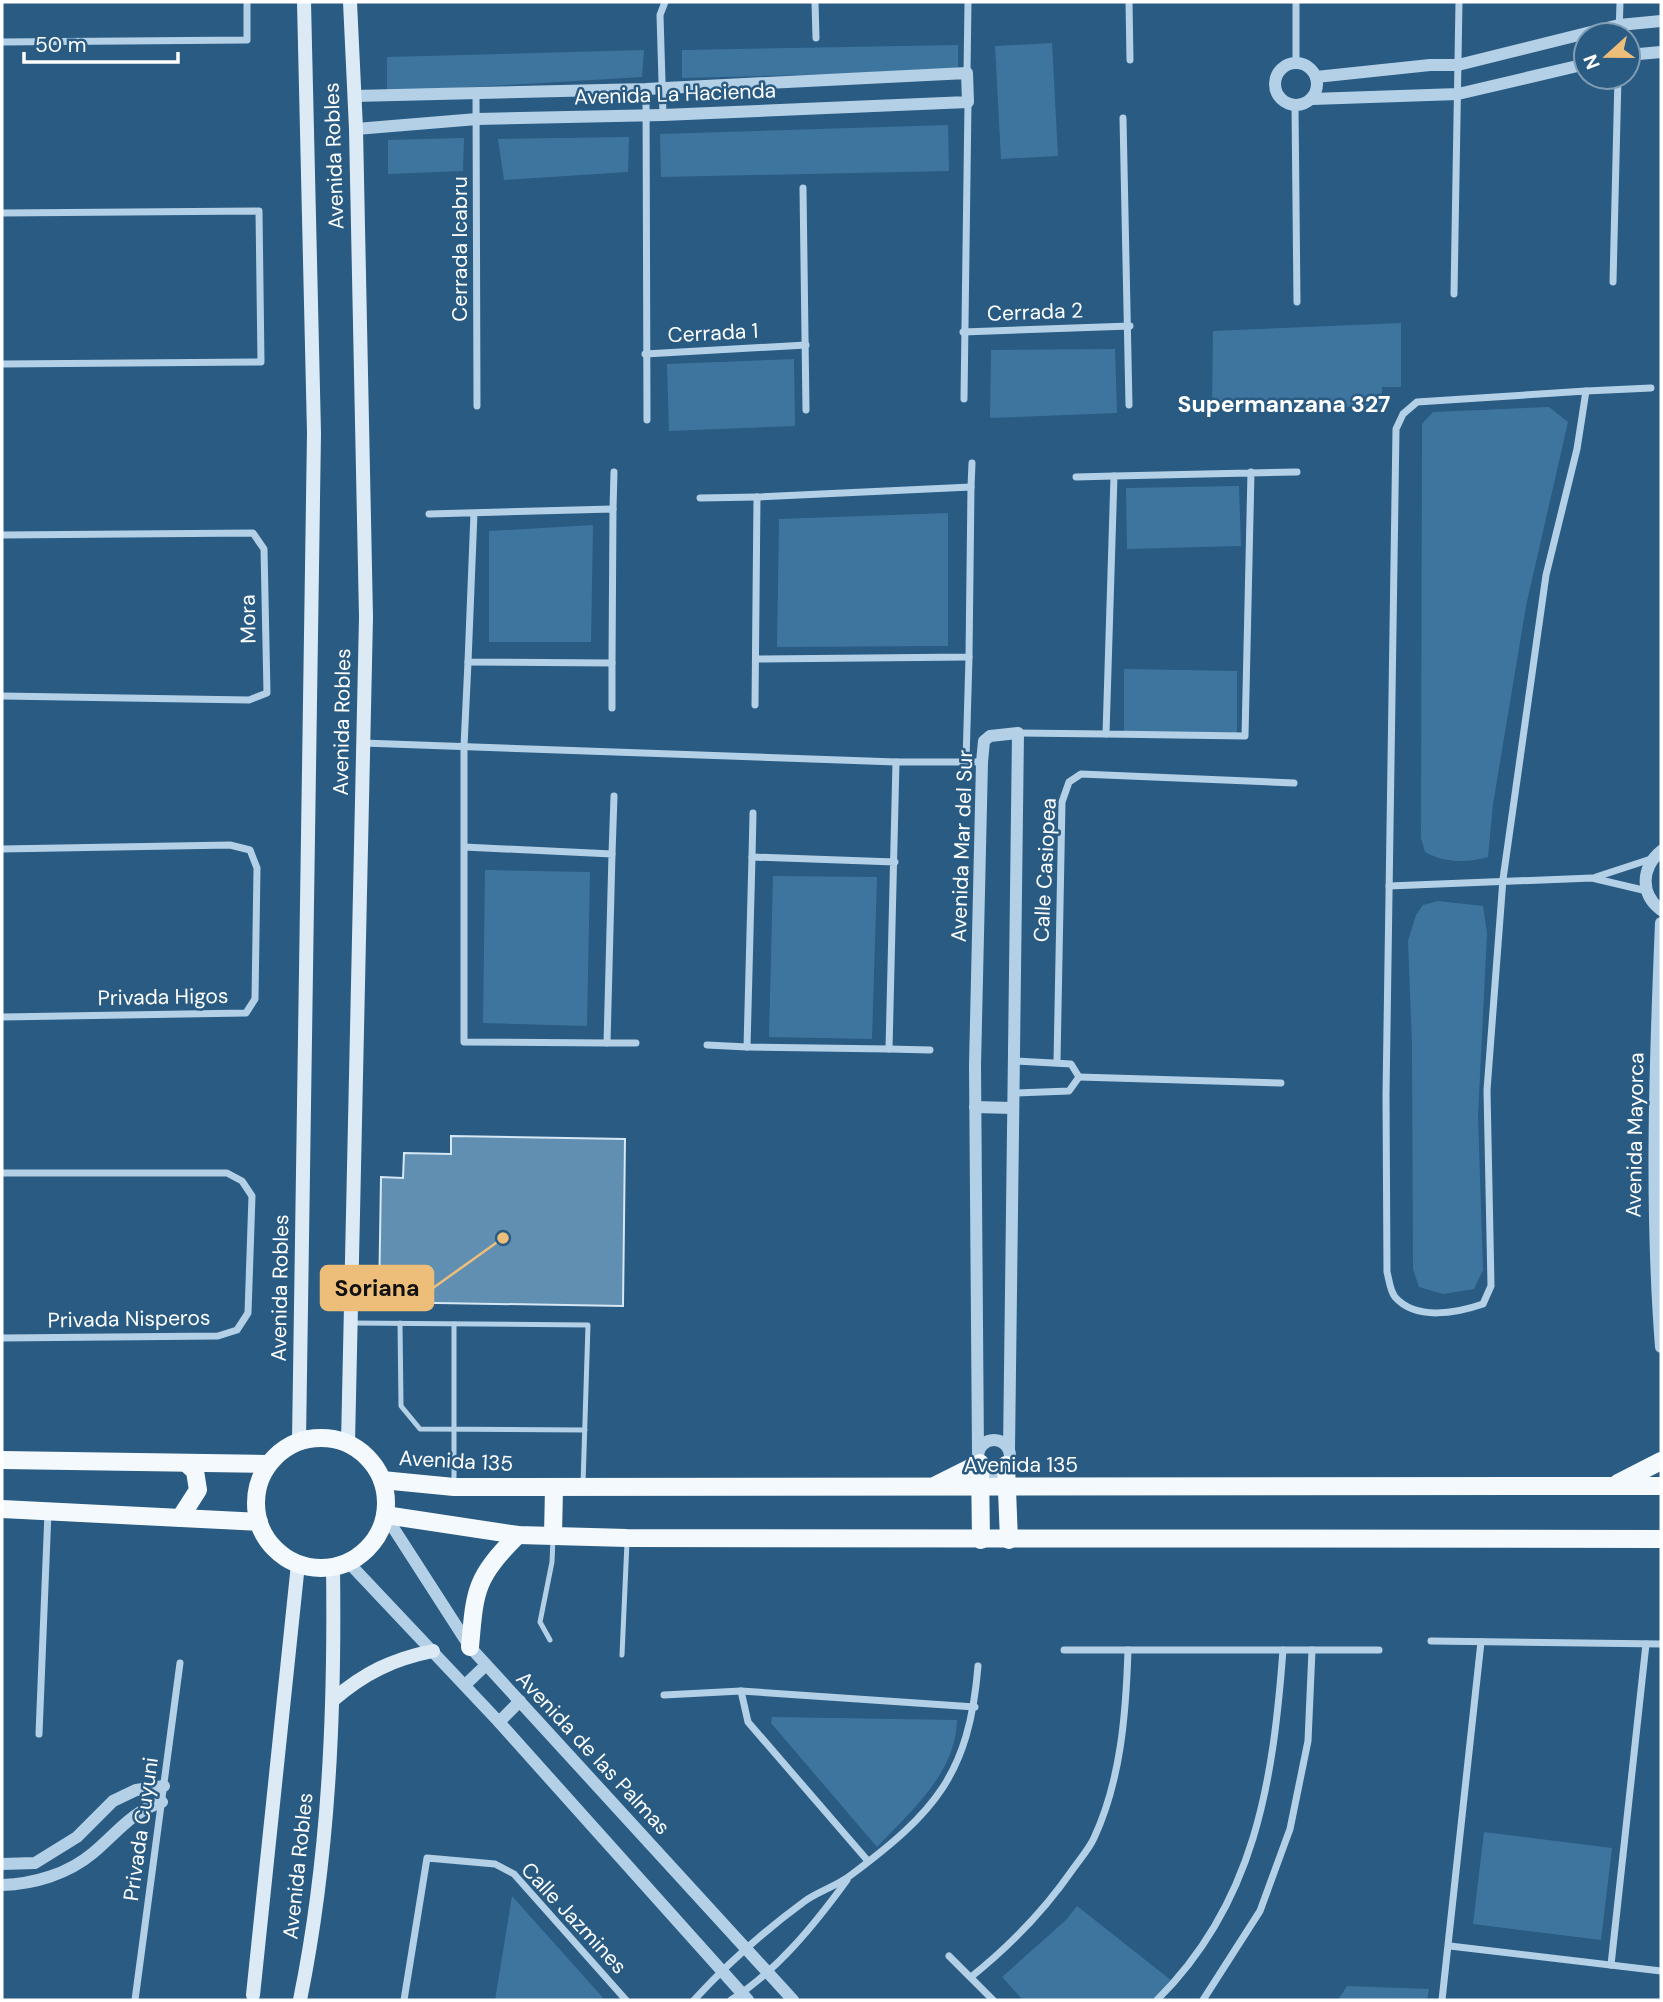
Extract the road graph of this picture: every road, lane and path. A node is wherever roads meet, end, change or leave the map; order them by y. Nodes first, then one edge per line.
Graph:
1 (247, 2) edge
2 (304, 2) edge
3 (350, 2) edge
4 (665, 2) edge
5 (815, 2) edge
6 (968, 2) edge
7 (1129, 2) edge
8 (1296, 2) edge
9 (1460, 2) edge
10 (1620, 2) edge
11 (1619, 21) edge
12 (1661, 21) edge
13 (1642, 25) edge
14 (816, 38) dead end
15 (1572, 40) edge
16 (2, 42) edge
17 (1661, 52) edge
18 (1642, 54) edge
19 (1130, 61) dead end
20 (1296, 63) junction
21 (1458, 65) junction
22 (1572, 67) edge
23 (967, 74) junction
24 (1316, 76) junction
25 (646, 89) junction
26 (663, 89) junction
27 (476, 91) junction
28 (1618, 91) edge
29 (1458, 94) junction
30 (354, 96) junction
31 (1312, 99) junction
32 (968, 102) junction
33 (1295, 106) junction
34 (647, 116) junction
35 (663, 116) junction
36 (1123, 118) dead end
37 (478, 119) junction
38 (356, 129) junction
39 (803, 188) dead end
40 (2, 213) edge
41 (1613, 282) dead end
42 (1454, 294) dead end
43 (1297, 302) dead end
44 (1130, 326) junction
45 (963, 332) junction
46 (806, 345) junction
47 (645, 354) junction
48 (2, 364) edge
49 (1651, 388) dead end
50 (1586, 391) junction
51 (964, 399) dead end
52 (1129, 405) dead end
53 (477, 406) dead end
54 (806, 410) dead end
55 (647, 420) dead end
56 (972, 463) dead end
57 (614, 472) dead end
58 (1251, 472) junction
59 (1297, 472) dead end
60 (1114, 476) junction
61 (1076, 477) dead end
62 (971, 487) junction
63 (757, 497) junction
64 (700, 498) dead end
65 (613, 509) junction
66 (474, 513) junction
67 (429, 514) dead end
68 (2, 535) edge
69 (969, 657) junction
70 (756, 659) junction
71 (468, 662) junction
72 (612, 663) junction
73 (2, 696) edge
74 (755, 705) dead end
75 (612, 708) dead end
76 (1018, 733) junction
77 (1106, 734) junction
78 (363, 744) junction
79 (464, 746) junction
80 (966, 761) junction
81 (896, 762) junction
82 (982, 762) junction
83 (1294, 783) dead end
84 (614, 796) dead end
85 (752, 813) dead end
86 (464, 847) junction
87 (2, 849) edge
88 (612, 854) junction
89 (1657, 855) edge
90 (752, 858) junction
91 (895, 862) junction
92 (1592, 878) junction
93 (1503, 879) junction
94 (1389, 886) junction
95 (1647, 891) junction
96 (1661, 910) edge
97 (1661, 923) edge
98 (2, 1017) edge
99 (607, 1043) junction
100 (636, 1043) dead end
101 (707, 1045) dead end
102 (747, 1047) junction
103 (889, 1049) junction
104 (930, 1050) dead end
105 (1014, 1061) junction
106 (1057, 1061) junction
107 (1079, 1077) junction
108 (1281, 1083) dead end
109 (1014, 1093) junction
110 (975, 1107) junction
111 (1013, 1108) junction
112 (2, 1173) edge
113 (349, 1323) junction
114 (400, 1324) junction
115 (454, 1324) junction
116 (2, 1338) edge
117 (1661, 1347) edge
118 (454, 1427) junction
119 (584, 1430) junction
120 (299, 1441) junction
121 (348, 1443) junction
122 (1008, 1457) junction
123 (979, 1458) junction
124 (2, 1460) edge
125 (1661, 1461) edge
126 (186, 1463) junction
127 (268, 1464) junction
128 (382, 1480) junction
129 (1612, 1486) junction
130 (1661, 1486) edge
131 (454, 1487) junction
132 (583, 1487) junction
133 (1045, 1487) junction
134 (554, 1488) junction
135 (929, 1488) junction
136 (980, 1488) junction
137 (1008, 1488) junction
138 (2, 1510) edge
139 (48, 1512) junction
140 (385, 1515) junction
141 (180, 1518) junction
142 (259, 1522) junction
143 (518, 1535) junction
144 (553, 1535) junction
145 (627, 1538) junction
146 (1661, 1539) edge
147 (981, 1540) junction
148 (1009, 1540) junction
149 (298, 1564) junction
150 (340, 1565) junction
151 (550, 1640) dead end
152 (1431, 1641) dead end
153 (1481, 1642) junction
154 (1646, 1644) junction
155 (1661, 1644) edge
156 (470, 1647) junction
157 (1064, 1650) dead end
158 (1128, 1650) junction
159 (1283, 1650) junction
160 (1312, 1650) junction
161 (1379, 1650) dead end
162 (433, 1651) junction
163 (622, 1655) dead end
164 (180, 1663) dead end
165 (486, 1665) junction
166 (978, 1666) dead end
167 (465, 1685) junction
168 (741, 1691) junction
169 (664, 1695) dead end
170 (333, 1700) junction
171 (520, 1701) junction
172 (975, 1707) junction
173 (499, 1722) junction
174 (39, 1734) dead end
175 (164, 1786) junction
176 (162, 1802) junction
177 (868, 1861) junction
178 (2, 1864) edge
179 (849, 1877) junction
180 (2, 1885) edge
181 (1450, 1946) junction
182 (744, 1947) junction
183 (949, 1956) dead end
184 (1611, 1965) junction
185 (721, 1970) junction
186 (1661, 1971) edge
187 (767, 1972) junction
188 (971, 1977) junction
189 (253, 1995) dead end
190 (740, 1998) edge
191 (135, 2000) edge
192 (300, 2000) edge
193 (404, 2000) edge
194 (626, 2000) edge
195 (694, 2000) edge
196 (793, 2000) edge
197 (993, 2000) edge
198 (1157, 2000) edge
199 (1203, 2000) edge
200 (1442, 2000) edge

1 - 16 street
2 - 120 main road, Avenida Robles
3 - 30 main road, Avenida Robles
4 - 26 street
5 - 14 street
6 - 23 street
7 - 19 street
8 - 20 street
9 - 21 street
10 - 11 street
12 - 13 street
15 - 21 street
17 - 18 street
20 - 24 street
20 - 33 street
21 - 24 street
21 - 29 street
22 - 29 street
23 - 26 street
23 - 32 street
24 - 31 street
25 - 26 street
25 - 27 street
25 - 34 street, Cerrada 1
26 - 35 street
27 - 30 street
27 - 37 street, Cerrada Icabru
28 - 41 street
29 - 31 street
29 - 42 street
30 - 38 main road, Avenida Robles
31 - 33 street
32 - 35 street, Avenida La Hacienda
32 - 45 street, Cerrada 2
33 - 43 street
34 - 35 street, Avenida La Hacienda
34 - 37 street, Avenida La Hacienda
34 - 47 street, Cerrada 1
36 - 44 street
37 - 38 street, Avenida La Hacienda
37 - 53 street, Cerrada Icabru
38 - 78 main road, Avenida Robles
39 - 46 street
40 - 48 street
44 - 45 street, Cerrada 2
44 - 52 street
45 - 51 street
46 - 47 street, Cerrada 1
46 - 54 street
47 - 55 street
49 - 50 street
50 - 93 street
50 - 94 street
56 - 62 street
57 - 65 street
58 - 59 street
58 - 60 street
58 - 77 street
60 - 61 street
60 - 77 street
62 - 63 street
62 - 69 street
63 - 64 street
63 - 70 street
65 - 66 street
65 - 72 street
66 - 67 street
66 - 71 street
68 - 73 street, Mora
69 - 70 street
69 - 80 street
70 - 74 street
71 - 72 street
71 - 79 street
72 - 75 street
76 - 77 street
76 - 82 street, Avenida Mar del Sur
76 - 105 street
78 - 79 street
78 - 113 main road, Avenida Robles
79 - 81 street
79 - 86 street
80 - 81 street
80 - 82 street
81 - 91 street
82 - 110 street, Avenida Mar del Sur
83 - 106 street, Calle Casiopea
84 - 88 street
85 - 90 street
86 - 88 street
86 - 99 street
87 - 98 street, Privada Higos
88 - 99 street
89 - 92 street
89 - 95 street
90 - 91 street
90 - 102 street
91 - 103 street
92 - 93 street
92 - 95 street
93 - 94 street
93 - 94 street
95 - 96 street
97 - 117 street, Avenida Mayorca
99 - 100 street
101 - 102 street
102 - 103 street
103 - 104 street
105 - 106 street
105 - 109 street
106 - 107 street
107 - 108 street
107 - 109 street
109 - 111 street
110 - 111 street
110 - 123 street, Avenida Mar del Sur
111 - 122 street
112 - 116 street, Privada Nisperos
113 - 114 lane
113 - 121 main road, Avenida Robles
114 - 115 lane
114 - 118 lane
115 - 118 lane
115 - 119 lane
118 - 119 lane
118 - 131 lane
119 - 132 lane
120 - 121 main road
120 - 127 main road
121 - 128 main road
122 - 123 street
122 - 123 street
122 - 133 main road
122 - 137 main road
123 - 135 main road
123 - 136 main road
124 - 126 main road
125 - 129 main road
126 - 127 main road
126 - 141 main road
127 - 142 main road
128 - 131 main road, Avenida 135
128 - 140 main road
129 - 130 main road, Avenida 135
129 - 133 main road, Avenida 135
131 - 134 main road, Avenida 135
132 - 134 main road, Avenida 135
132 - 135 main road, Avenida 135
133 - 137 main road, Avenida 135
134 - 144 main road
135 - 136 main road, Avenida 135
136 - 137 main road, Avenida 135
136 - 147 main road
137 - 148 main road
138 - 139 main road
139 - 141 main road
139 - 174 street
140 - 143 main road
140 - 150 main road
140 - 156 street, Avenida de las Palmas
141 - 142 main road
142 - 149 main road
143 - 144 main road
143 - 156 main road
144 - 145 main road
144 - 151 lane
145 - 147 main road
145 - 163 lane
146 - 148 main road
147 - 148 main road
149 - 150 main road
149 - 189 main road, Avenida Robles
150 - 162 street
150 - 170 main road, Avenida Robles
152 - 153 street
153 - 154 street
153 - 181 street
154 - 155 street
154 - 184 street
156 - 165 street, Avenida de las Palmas
157 - 158 street
158 - 159 street
158 - 188 street
159 - 160 street
159 - 198 street
160 - 161 street
160 - 199 street
162 - 167 street
162 - 170 main road
164 - 175 street, Privada Cuyuni
165 - 167 street
165 - 171 street, Avenida de las Palmas
166 - 172 street
167 - 173 street
168 - 169 street
168 - 172 street
168 - 177 street
170 - 192 main road, Avenida Robles
171 - 173 street
171 - 182 street, Avenida de las Palmas
172 - 177 street
173 - 185 street
175 - 176 street, Privada Cuyuni
175 - 178 street
176 - 180 street
176 - 191 street, Privada Cuyuni
177 - 179 street
179 - 182 street
179 - 187 street
181 - 184 street
181 - 200 street
182 - 185 street
182 - 187 street, Avenida de las Palmas
183 - 188 street
184 - 186 street
185 - 190 street
185 - 195 street
187 - 190 street
187 - 196 street, Avenida de las Palmas
188 - 197 street
193 - 194 street, Calle Jazmines

